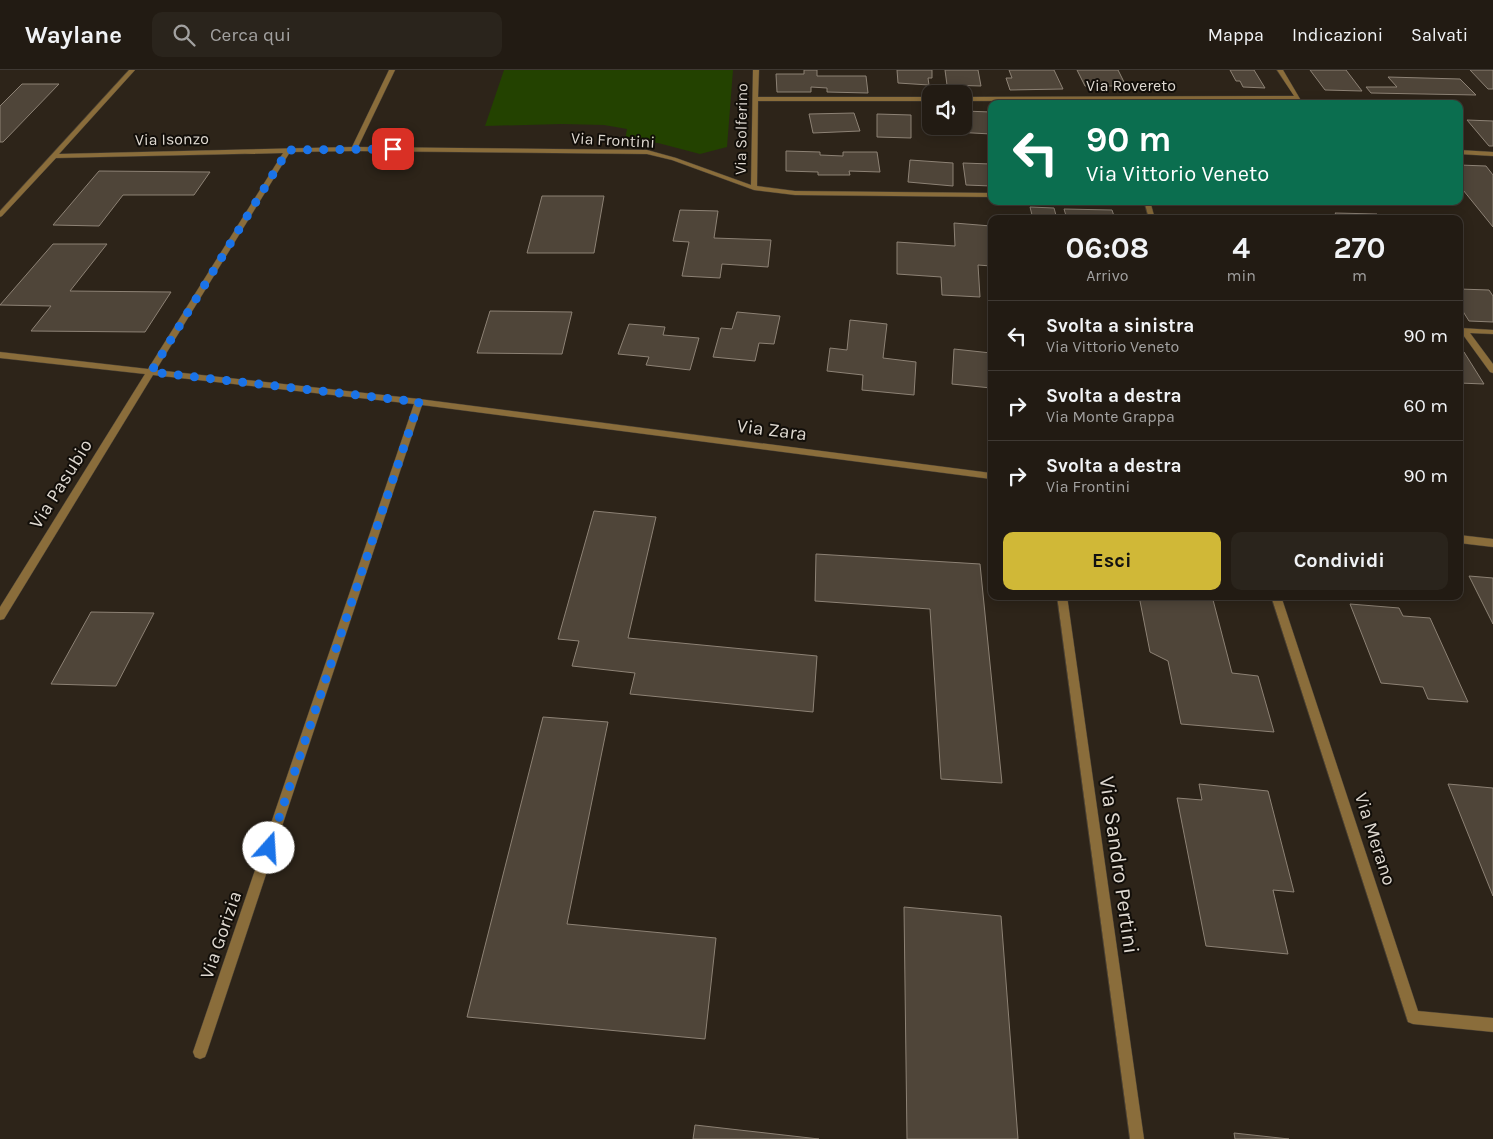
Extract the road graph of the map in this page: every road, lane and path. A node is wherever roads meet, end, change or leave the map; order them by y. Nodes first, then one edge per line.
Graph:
1 (132, 70) edge
2 (392, 70) edge
3 (756, 70) edge
4 (1280, 70) edge
5 (755, 99) junction
6 (922, 99) edge
7 (972, 99) edge
8 (1132, 100) edge
9 (1299, 100) edge
10 (354, 149) junction
11 (288, 150) junction
12 (1463, 152) edge
13 (1493, 154) edge
14 (56, 156) junction
15 (754, 188) junction
16 (988, 195) edge
17 (0, 215) edge
18 (1493, 332) edge
19 (0, 355) edge
20 (1493, 370) edge
21 (151, 372) junction
22 (419, 402) junction
23 (988, 476) edge
24 (1463, 539) edge
25 (1493, 543) edge
26 (1063, 600) edge
27 (1277, 600) edge
28 (0, 616) edge
29 (1493, 1025) edge
30 (200, 1052) dead end
31 (1137, 1139) edge

1 - 14 street
2 - 10 street
3 - 5 street, Via Solferino
4 - 9 street
5 - 6 street
5 - 15 street, Via Solferino
7 - 8 street, Via Rovereto
10 - 11 street, Via Frontini
10 - 15 street, Via Frontini
11 - 14 street, Via Isonzo
11 - 21 street, Via Pasubio
12 - 13 street
14 - 17 street
15 - 16 street, Via Frontini
18 - 20 street
19 - 21 street, Via Zara
21 - 22 street, Via Zara
21 - 28 street, Via Pasubio
22 - 23 street, Via Zara
22 - 30 street, Via Gorizia
24 - 25 street
26 - 31 street, Via Sandro Pertini
27 - 29 street, Via Merano

